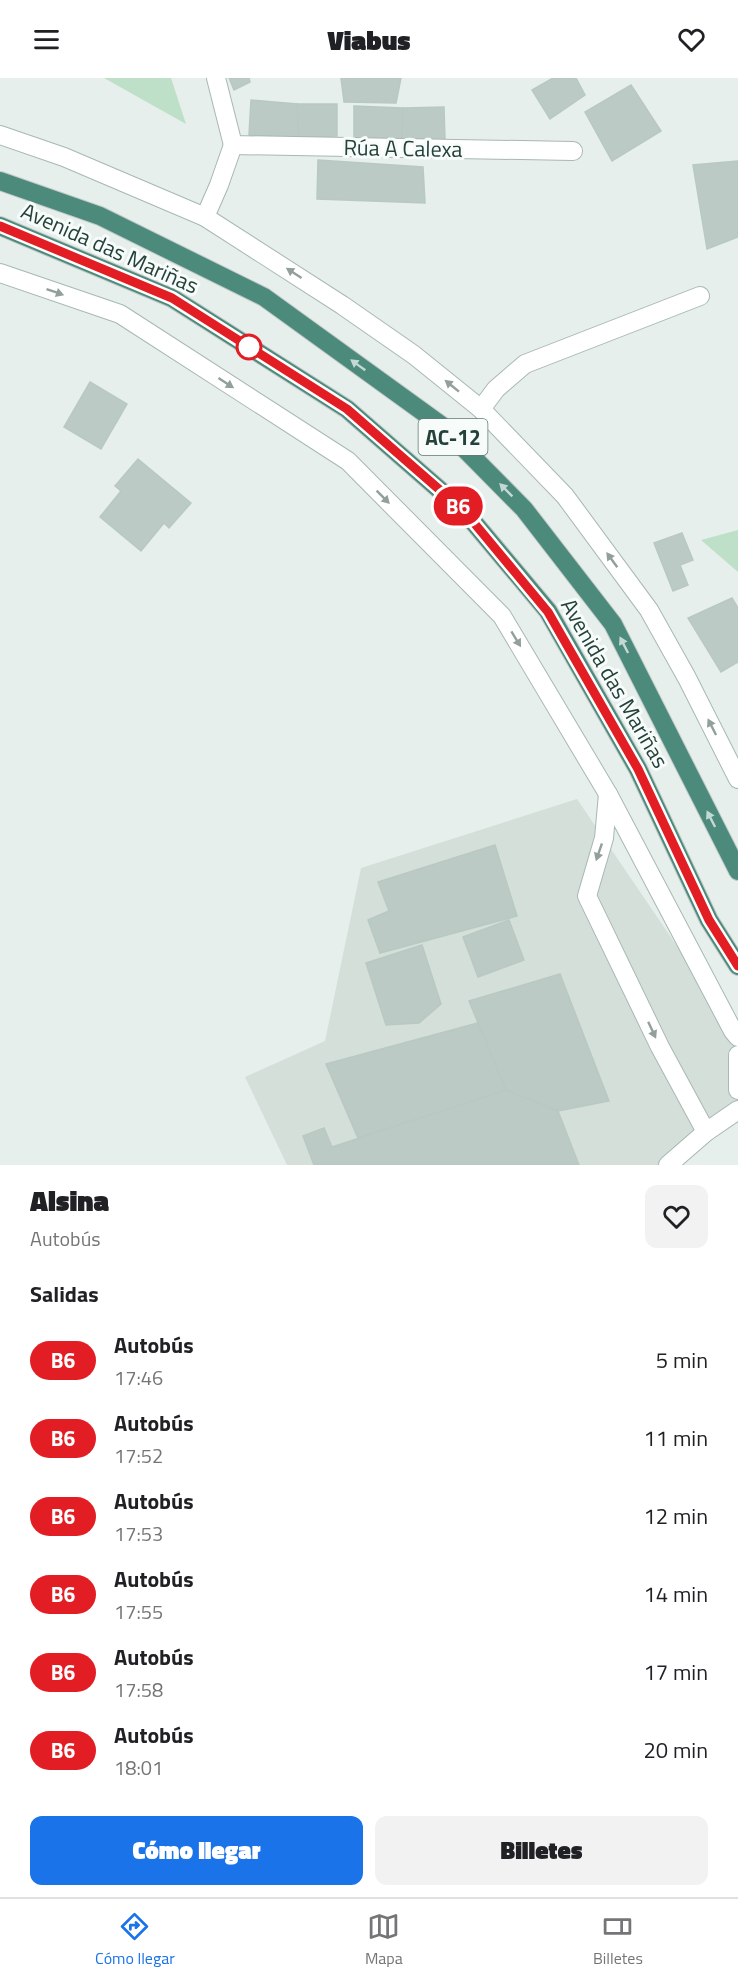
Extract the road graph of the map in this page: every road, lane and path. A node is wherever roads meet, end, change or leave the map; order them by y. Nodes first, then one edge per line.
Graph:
1 (216, 78) edge
2 (0, 135) edge
3 (233, 145) junction
4 (573, 151) dead end
5 (0, 181) edge
6 (205, 217) junction
7 (0, 226) edge
8 (0, 273) edge
9 (700, 296) dead end
10 (481, 409) junction
11 (738, 779) edge
12 (608, 794) junction
13 (738, 871) edge
14 (738, 966) edge
15 (736, 1034) edge
16 (738, 1053) edge
17 (738, 1090) edge
18 (738, 1110) edge
19 (722, 1120) junction
20 (706, 1132) junction
21 (668, 1165) edge

1 - 3 street
2 - 6 street
3 - 4 street, Rúa A Calexa
3 - 6 street
13 -> 5 highway, Avenida das Mariñas / AC-12
10 -> 6 street
7 - 14 highway, Avenida das Mariñas / AC-12
8 -> 12 street
9 - 10 street
11 -> 10 street
12 - 15 street
12 -> 20 street
15 - 16 street
16 - 17 street
17 - 19 street
18 - 19 street
19 - 20 street
20 - 21 street

